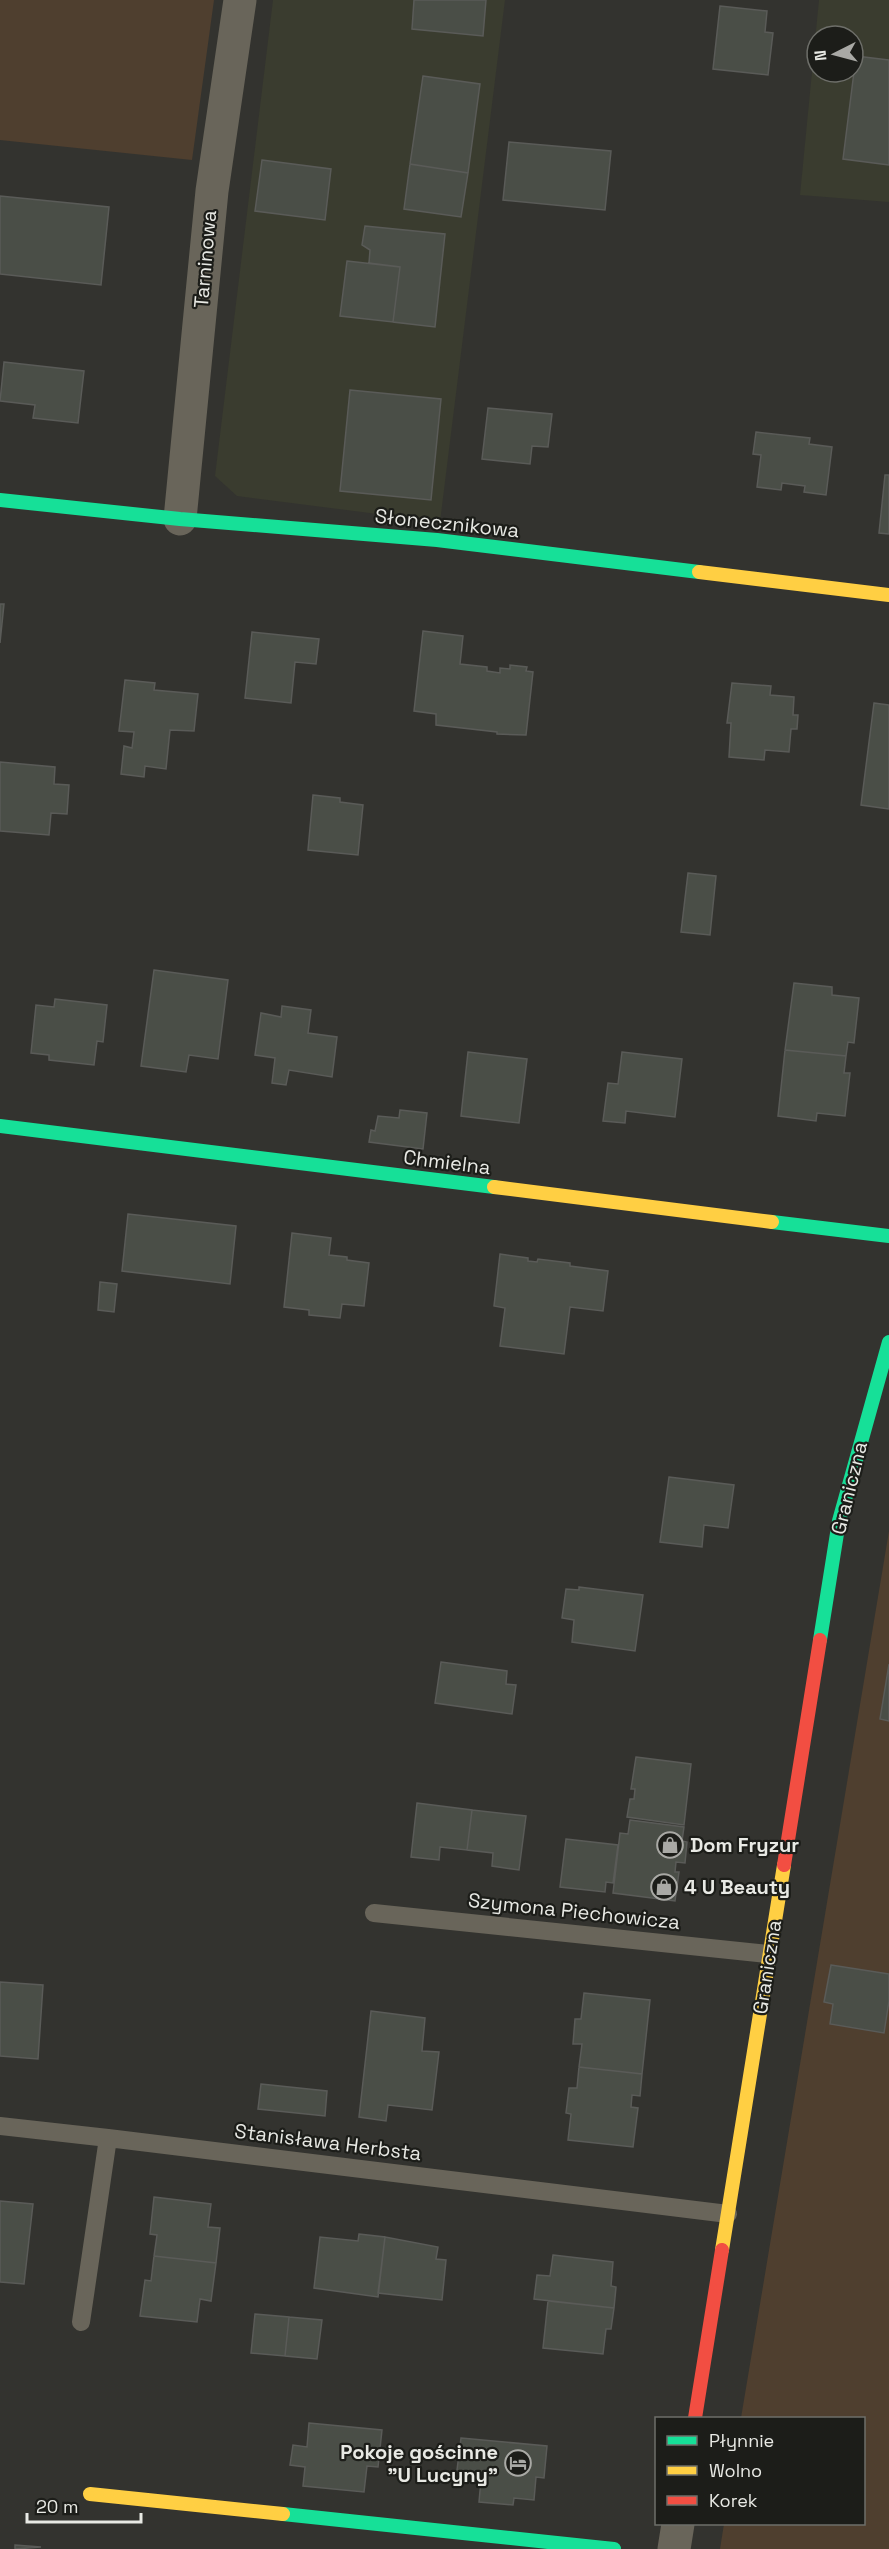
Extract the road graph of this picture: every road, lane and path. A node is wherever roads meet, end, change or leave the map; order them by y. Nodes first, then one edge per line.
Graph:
1 (240, 0) edge
2 (0, 500) edge
3 (180, 519) junction
4 (889, 595) edge
5 (0, 1126) edge
6 (889, 1236) edge
7 (889, 1342) edge
8 (374, 1913) dead end
9 (768, 1954) junction
10 (0, 2126) edge
11 (108, 2138) junction
12 (728, 2214) junction
13 (81, 2322) dead end
14 (695, 2417) edge
15 (90, 2494) dead end
16 (678, 2525) edge
17 (614, 2549) edge
18 (674, 2549) edge

1 - 3 street, Tarninowa
2 - 3 street, Słonecznikowa
3 - 4 street, Słonecznikowa
5 - 6 street, Chmielna
7 - 9 street, Graniczna
8 - 9 lane, Szymona Piechowicza
9 - 12 street, Graniczna
10 - 11 lane, Stanisława Herbsta
11 - 12 lane, Stanisława Herbsta
11 - 13 lane
12 - 14 street, Graniczna
15 - 17 street
16 - 18 street

